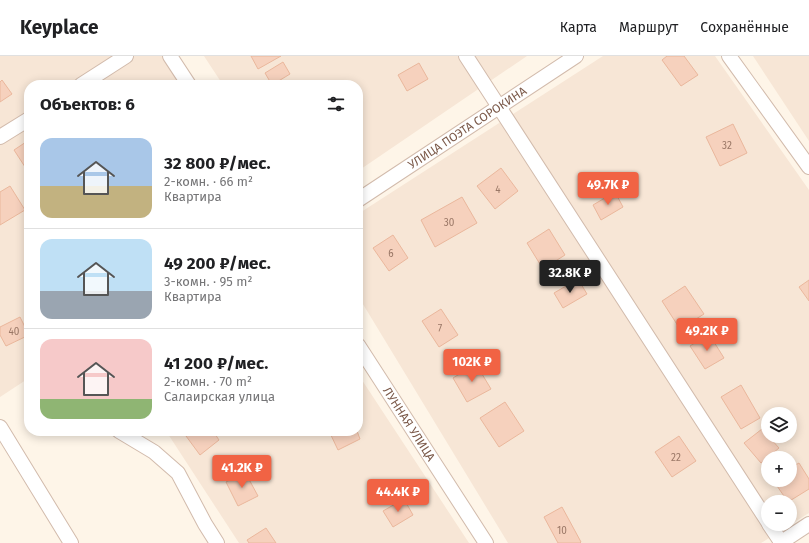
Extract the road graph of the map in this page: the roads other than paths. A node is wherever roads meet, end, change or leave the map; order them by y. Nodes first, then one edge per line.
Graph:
1 (126, 56) edge
2 (170, 56) edge
3 (466, 56) edge
4 (576, 56) edge
5 (730, 56) edge
6 (89, 80) edge
7 (186, 80) edge
8 (499, 107) junction
9 (24, 122) edge
10 (0, 138) edge
11 (809, 167) edge
12 (363, 197) edge
13 (363, 353) edge
14 (0, 427) edge
15 (127, 436) edge
16 (761, 511) edge
17 (809, 524) edge
18 (774, 531) edge
19 (71, 543) edge
20 (217, 543) edge
21 (486, 543) edge
22 (781, 543) edge

1 - 6 street
2 - 7 street
3 - 8 street
4 - 8 street, УЛИЦА ПОЭТА СОРОКИНА
5 - 11 street
8 - 12 street, УЛИЦА ПОЭТА СОРОКИНА
8 - 16 street
9 - 10 street
13 - 21 street, ЛУННАЯ УЛИЦА
14 - 19 street
15 - 20 street
17 - 22 street
18 - 22 street

